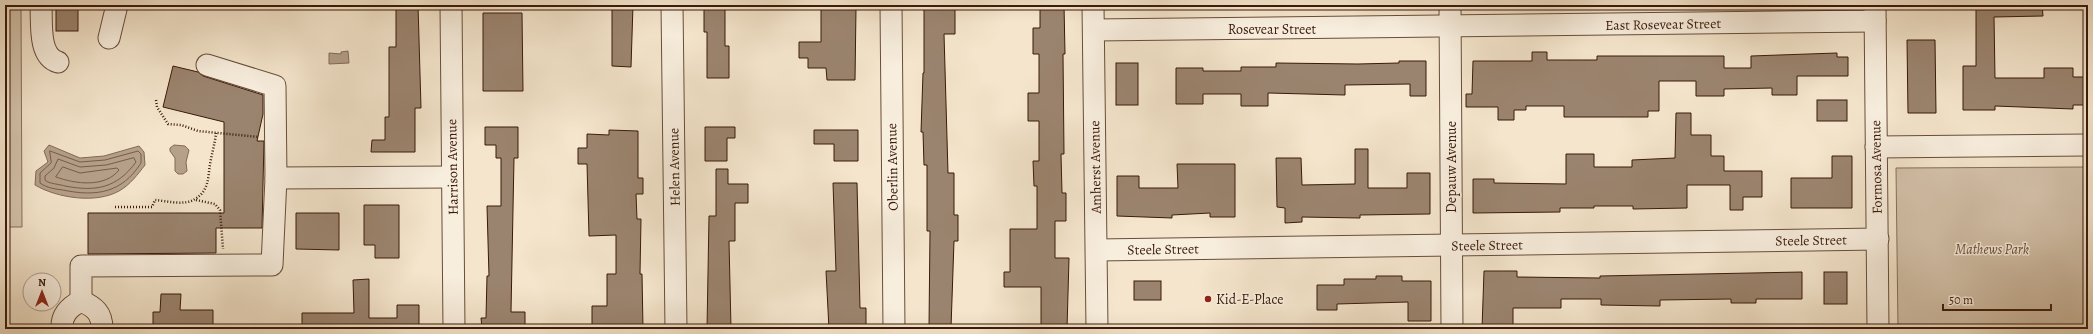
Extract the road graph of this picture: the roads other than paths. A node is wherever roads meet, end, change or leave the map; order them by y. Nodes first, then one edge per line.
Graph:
1 (41, 5) edge
2 (117, 5) edge
3 (451, 5) edge
4 (672, 5) edge
5 (891, 5) edge
6 (1093, 5) edge
7 (1450, 5) edge
8 (1875, 13) edge
9 (1451, 27) junction
10 (1094, 30) junction
11 (109, 38) dead end
12 (58, 62) dead end
13 (207, 65) dead end
14 (2088, 145) edge
15 (1876, 147) junction
16 (452, 177) junction
17 (276, 178) junction
18 (1878, 239) junction
19 (1451, 246) junction
20 (1097, 250) junction
21 (81, 302) junction
22 (62, 329) edge
23 (102, 329) edge
24 (454, 329) edge
25 (676, 329) edge
26 (894, 329) edge
27 (1097, 329) edge
28 (1452, 329) edge
29 (1878, 329) edge

1 - 12 street
2 - 11 street
3 - 16 street, Harrison Avenue
4 - 25 street, Helen Avenue
5 - 26 street, Oberlin Avenue
6 - 10 street, Amherst Avenue
7 - 9 street, Depauw Avenue
8 - 9 street, East Rosevear Street
8 - 15 street, Formosa Avenue
9 - 10 street, Rosevear Street
9 - 19 street, Depauw Avenue
10 - 20 street, Amherst Avenue
13 - 17 street
14 - 15 street
15 - 18 street, Formosa Avenue
16 - 17 street
16 - 24 street, Harrison Avenue
17 - 21 street
18 - 19 street, Steele Street
18 - 29 street, Formosa Avenue
19 - 20 street, Steele Street
19 - 28 street, Depauw Avenue
20 - 27 street, Amherst Avenue
21 - 22 street
21 - 23 street

